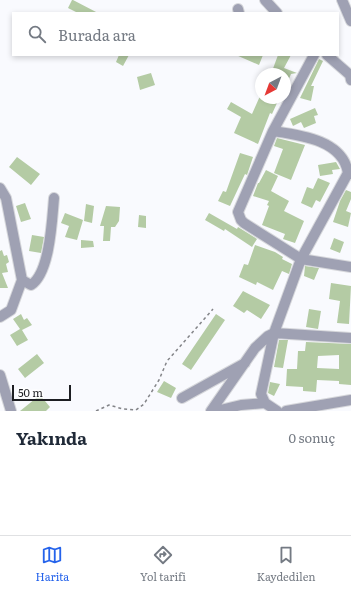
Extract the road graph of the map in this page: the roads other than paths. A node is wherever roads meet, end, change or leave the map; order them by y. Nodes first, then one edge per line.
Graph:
1 (342, 0) edge
2 (266, 6) edge
3 (275, 12) edge
4 (351, 21) edge
5 (313, 56) edge
6 (328, 56) edge
7 (351, 76) edge
8 (273, 131) junction
9 (349, 174) edge
10 (0, 188) edge
11 (54, 198) dead end
12 (301, 259) junction
13 (351, 267) edge
14 (22, 280) junction
15 (0, 317) edge
16 (274, 333) junction
17 (351, 338) edge
18 (245, 363) junction
19 (0, 375) edge
20 (182, 398) dead end
21 (351, 400) edge
22 (265, 403) junction
23 (11, 411) edge
24 (211, 411) edge
25 (216, 411) edge
26 (277, 411) edge
27 (286, 411) edge

1 - 4 street
2 - 3 street
5 - 8 street
6 - 7 street
8 - 9 street
8 - 12 street
9 - 12 street
10 - 14 street
11 - 14 street
12 - 13 street
12 - 16 street
14 - 15 street
16 - 17 street
16 - 18 street
16 - 22 street
18 - 20 street
18 - 24 street
19 - 23 street
21 - 27 street
22 - 25 street
22 - 26 street

